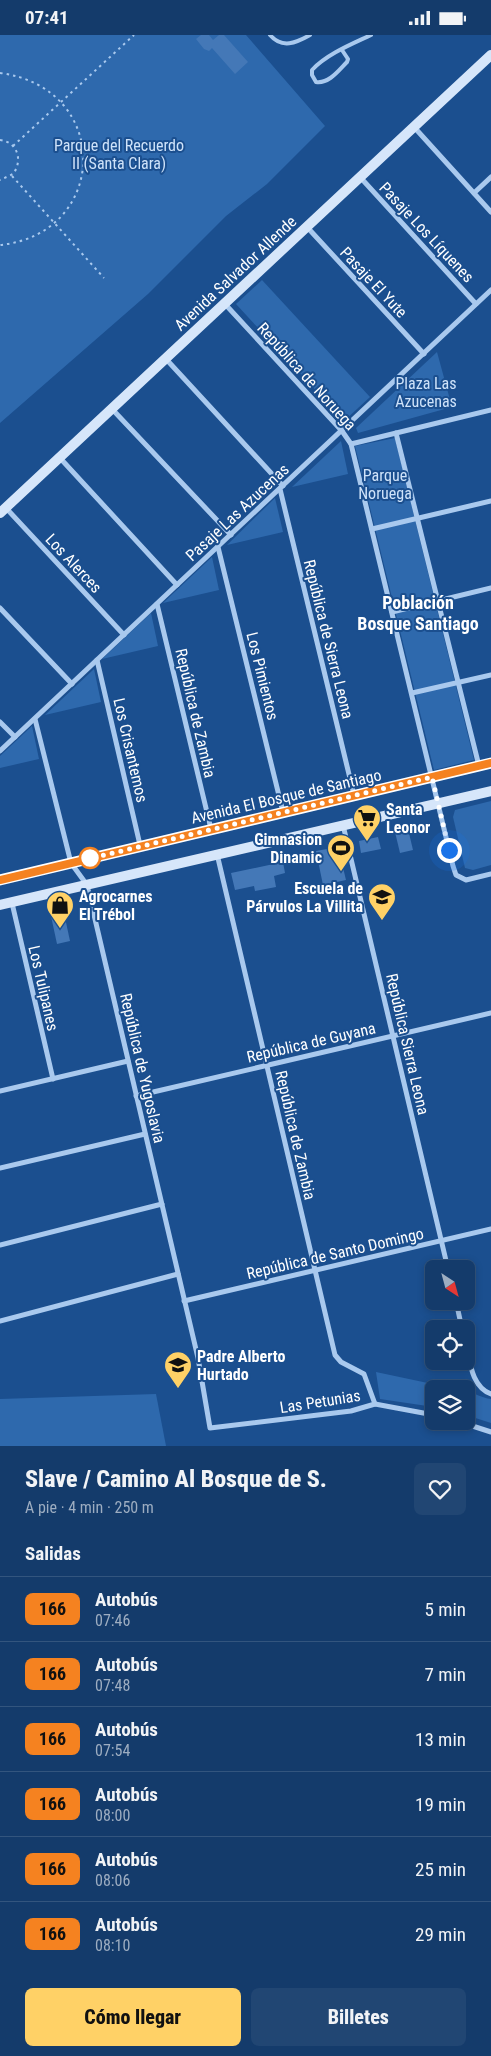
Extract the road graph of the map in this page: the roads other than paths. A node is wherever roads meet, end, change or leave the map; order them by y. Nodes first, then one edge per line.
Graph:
1 (270, 35) edge
2 (310, 35) edge
3 (371, 35) edge
4 (342, 50) junction
5 (491, 55) edge
6 (414, 127) junction
7 (360, 177) junction
8 (491, 177) edge
9 (474, 193) junction
10 (491, 212) edge
11 (306, 227) junction
12 (491, 290) edge
13 (224, 303) junction
14 (476, 304) junction
15 (424, 354) junction
16 (165, 359) junction
17 (112, 409) junction
18 (491, 410) edge
19 (342, 431) junction
20 (396, 433) junction
21 (351, 443) junction
22 (60, 458) junction
23 (282, 487) junction
24 (491, 501) edge
25 (3, 511) edge
26 (418, 519) junction
27 (372, 529) junction
28 (231, 535) junction
29 (218, 547) junction
30 (177, 585) junction
31 (491, 588) edge
32 (438, 601) junction
33 (157, 604) junction
34 (0, 608) edge
35 (392, 612) junction
36 (124, 635) junction
37 (97, 660) junction
38 (491, 675) edge
39 (458, 683) junction
40 (72, 684) junction
41 (412, 693) junction
42 (35, 719) junction
43 (0, 722) edge
44 (15, 737) junction
45 (0, 751) edge
46 (491, 763) edge
47 (479, 766) junction
48 (432, 777) junction
49 (491, 791) edge
50 (354, 795) junction
51 (438, 803) junction
52 (283, 812) junction
53 (343, 825) junction
54 (211, 829) junction
55 (140, 845) junction
56 (217, 854) junction
57 (71, 863) junction
58 (491, 876) edge
59 (0, 880) edge
60 (87, 885) junction
61 (12, 902) junction
62 (0, 905) edge
63 (491, 1013) edge
64 (393, 1036) junction
65 (128, 1061) junction
66 (267, 1065) junction
67 (53, 1079) junction
68 (0, 1091) edge
69 (136, 1096) junction
70 (145, 1134) junction
71 (0, 1168) edge
72 (162, 1204) junction
73 (491, 1229) edge
74 (442, 1241) junction
75 (0, 1245) edge
76 (446, 1260) edge
77 (315, 1270) junction
78 (178, 1274) junction
79 (184, 1301) junction
80 (0, 1321) edge
81 (472, 1370) edge
82 (488, 1393) edge
83 (375, 1404) junction
84 (425, 1413) edge
85 (475, 1427) edge
86 (210, 1428) joint
87 (491, 1433) edge

1 - 2 lane
3 - 4 lane
4 - 4 lane
5 - 6 street, Avenida Salvador Allende
6 - 7 street, Avenida Salvador Allende
6 - 9 street
7 - 11 street, Avenida Salvador Allende
7 - 14 street, Pasaje Los Líquenes
8 - 9 street
9 - 10 street
11 - 13 street, Avenida Salvador Allende
11 - 15 street, Pasaje El Yute
12 - 14 street, Pasaje Las Azucenas
13 - 16 street, Avenida Salvador Allende
13 - 19 street, República de Noruega
14 - 15 street, Pasaje Las Azucenas
15 - 19 street, Pasaje Las Azucenas
16 - 17 street, Avenida Salvador Allende
16 - 23 street, República de Sierra Leona
17 - 22 street, Avenida Salvador Allende
17 - 28 street
18 - 20 street
19 - 21 street, República de Noruega
19 - 23 street, Pasaje Las Azucenas
20 - 21 street
20 - 26 street
21 - 27 street, República de Noruega
22 - 25 street, Avenida Salvador Allende
22 - 30 street
23 - 28 street, Pasaje Las Azucenas
23 - 50 street, República de Sierra Leona
24 - 26 street
25 - 36 street, Los Alerces
26 - 27 street
26 - 32 street
27 - 35 street, República de Noruega
28 - 29 street, Pasaje Las Azucenas
29 - 30 street, Pasaje Las Azucenas
29 - 52 street, Los Pimientos
30 - 33 street, Pasaje Las Azucenas
31 - 32 street
32 - 35 street
32 - 39 street
33 - 36 street, Pasaje Las Azucenas
33 - 54 street, República de Zambia
34 - 40 street
35 - 41 street, República de Noruega
36 - 37 street, Pasaje Las Azucenas
37 - 40 street, Pasaje Las Azucenas
37 - 55 street, Los Crisantemos
38 - 39 street
39 - 41 street
39 - 47 street
40 - 42 street, Pasaje Las Azucenas
41 - 48 street, República de Noruega
42 - 44 street, Pasaje Las Azucenas
42 - 57 street, República de Yugoslavia
43 - 44 street
44 - 45 street, Pasaje Las Azucenas
46 - 47 street, Avenida El Bosque de Santiago
47 - 48 street, Avenida El Bosque de Santiago
48 - 50 street, Avenida El Bosque de Santiago
48 - 51 street, República de Noruega
49 - 51 street
50 - 52 street, Avenida El Bosque de Santiago
51 - 53 street
51 - 58 street, República de Noruega
52 - 54 street, Avenida El Bosque de Santiago
53 - 56 street
53 - 64 street, República Sierra Leona
54 - 55 street, Avenida El Bosque de Santiago
55 - 57 street, Avenida El Bosque de Santiago
56 - 60 street
56 - 66 street, República de Zambia
57 - 59 street, Avenida El Bosque de Santiago
57 - 60 street, República de Yugoslavia
60 - 61 street
60 - 65 street, República de Yugoslavia
61 - 62 street
61 - 67 street, Los Tulipanes
63 - 64 street, República de Guyana
64 - 66 street, República de Guyana
64 - 74 street, República Sierra Leona
65 - 67 street
65 - 69 street, República de Yugoslavia
66 - 69 street, República de Guyana
66 - 77 street, República de Zambia
67 - 68 street
69 - 70 street, República de Yugoslavia
70 - 71 street
70 - 72 street, República de Yugoslavia
72 - 75 street
72 - 78 street, República de Yugoslavia
73 - 74 street, República de Santo Domingo
74 - 76 street, República Sierra Leona
74 - 77 street, República de Santo Domingo
77 - 79 street, República de Santo Domingo
77 - 83 street, República de Zambia
78 - 79 street, República de Yugoslavia
78 - 80 street
79 - 86 street, República de Yugoslavia
81 - 82 street
83 - 84 street, Las Petunias
83 - 86 street, Las Petunias
85 - 87 street

